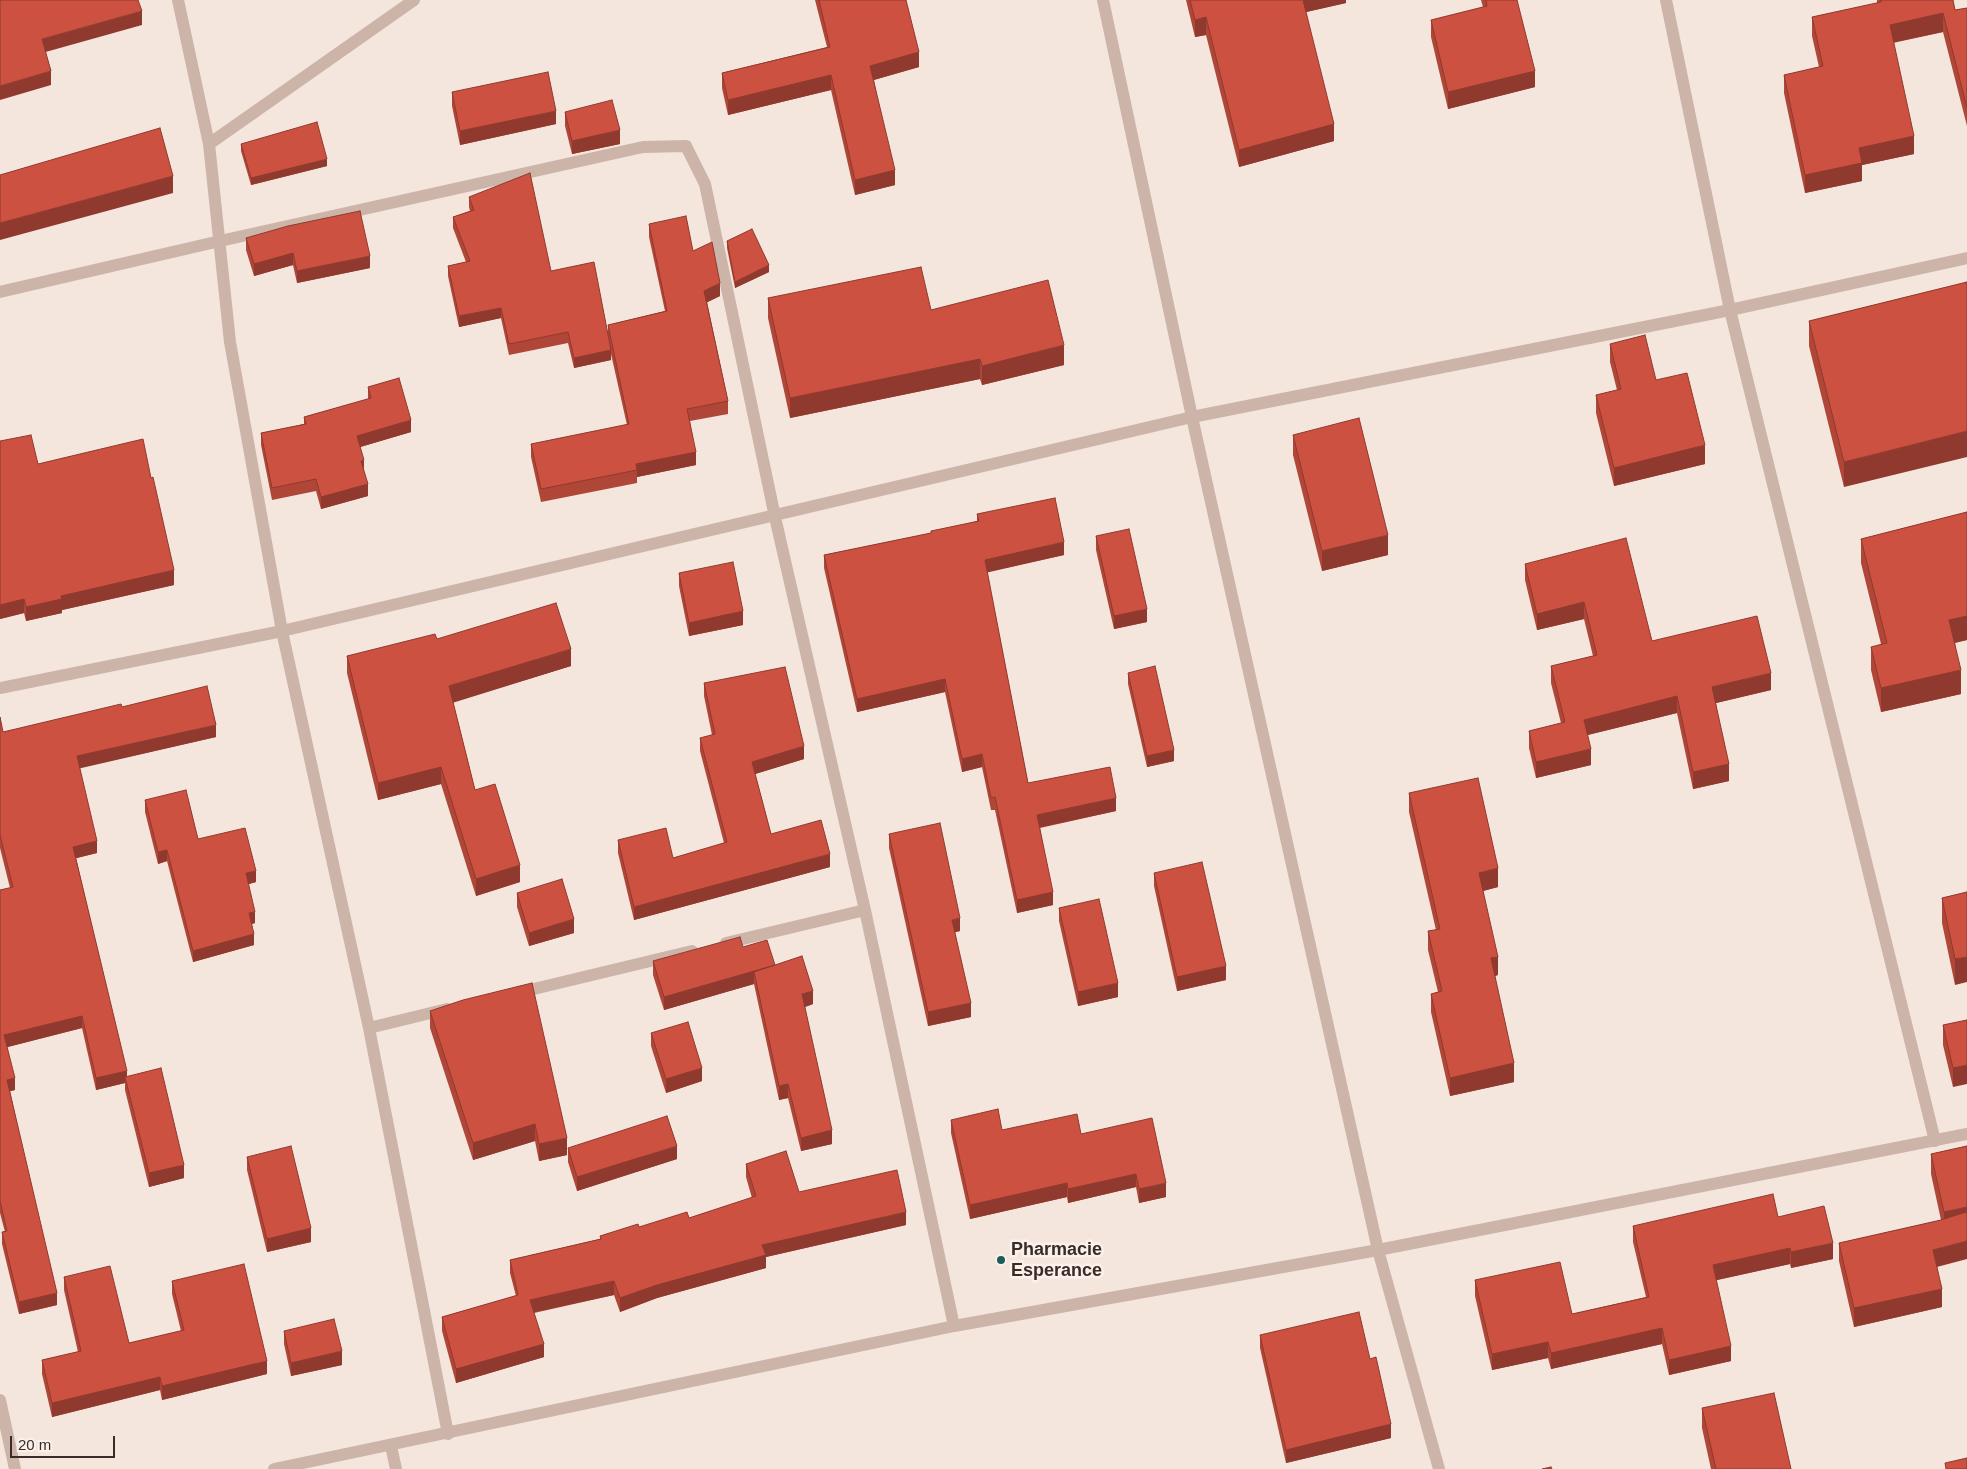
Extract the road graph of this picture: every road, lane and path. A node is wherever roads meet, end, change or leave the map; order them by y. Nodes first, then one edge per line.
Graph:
1 (178, 0) edge
2 (414, 0) edge
3 (1102, 0) edge
4 (1666, 0) edge
5 (209, 144) junction
6 (220, 241) junction
7 (1967, 258) edge
8 (0, 292) edge
9 (1730, 310) junction
10 (1192, 417) junction
11 (774, 517) junction
12 (282, 631) junction
13 (0, 688) edge
14 (865, 910) junction
15 (502, 996) edge
16 (464, 1005) edge
17 (369, 1028) junction
18 (1967, 1134) edge
19 (1935, 1141) junction
20 (1378, 1250) junction
21 (954, 1326) junction
22 (0, 1400) edge
23 (448, 1434) junction
24 (391, 1446) junction
25 (15, 1469) edge
26 (274, 1469) edge
27 (396, 1469) edge
28 (1439, 1469) edge

1 - 5 street
2 - 5 street
3 - 10 street
4 - 9 street
5 - 6 street
6 - 8 street
6 - 11 street
6 - 12 street
7 - 9 street
9 - 10 street
9 - 19 street
10 - 11 street
10 - 20 street
11 - 12 street
11 - 14 street
12 - 13 street
12 - 17 street
14 - 15 street
14 - 21 street
16 - 17 street
17 - 23 street
18 - 19 street
19 - 20 street
20 - 21 street
20 - 28 street
21 - 23 street
22 - 25 street
23 - 24 street
24 - 26 street
24 - 27 street

